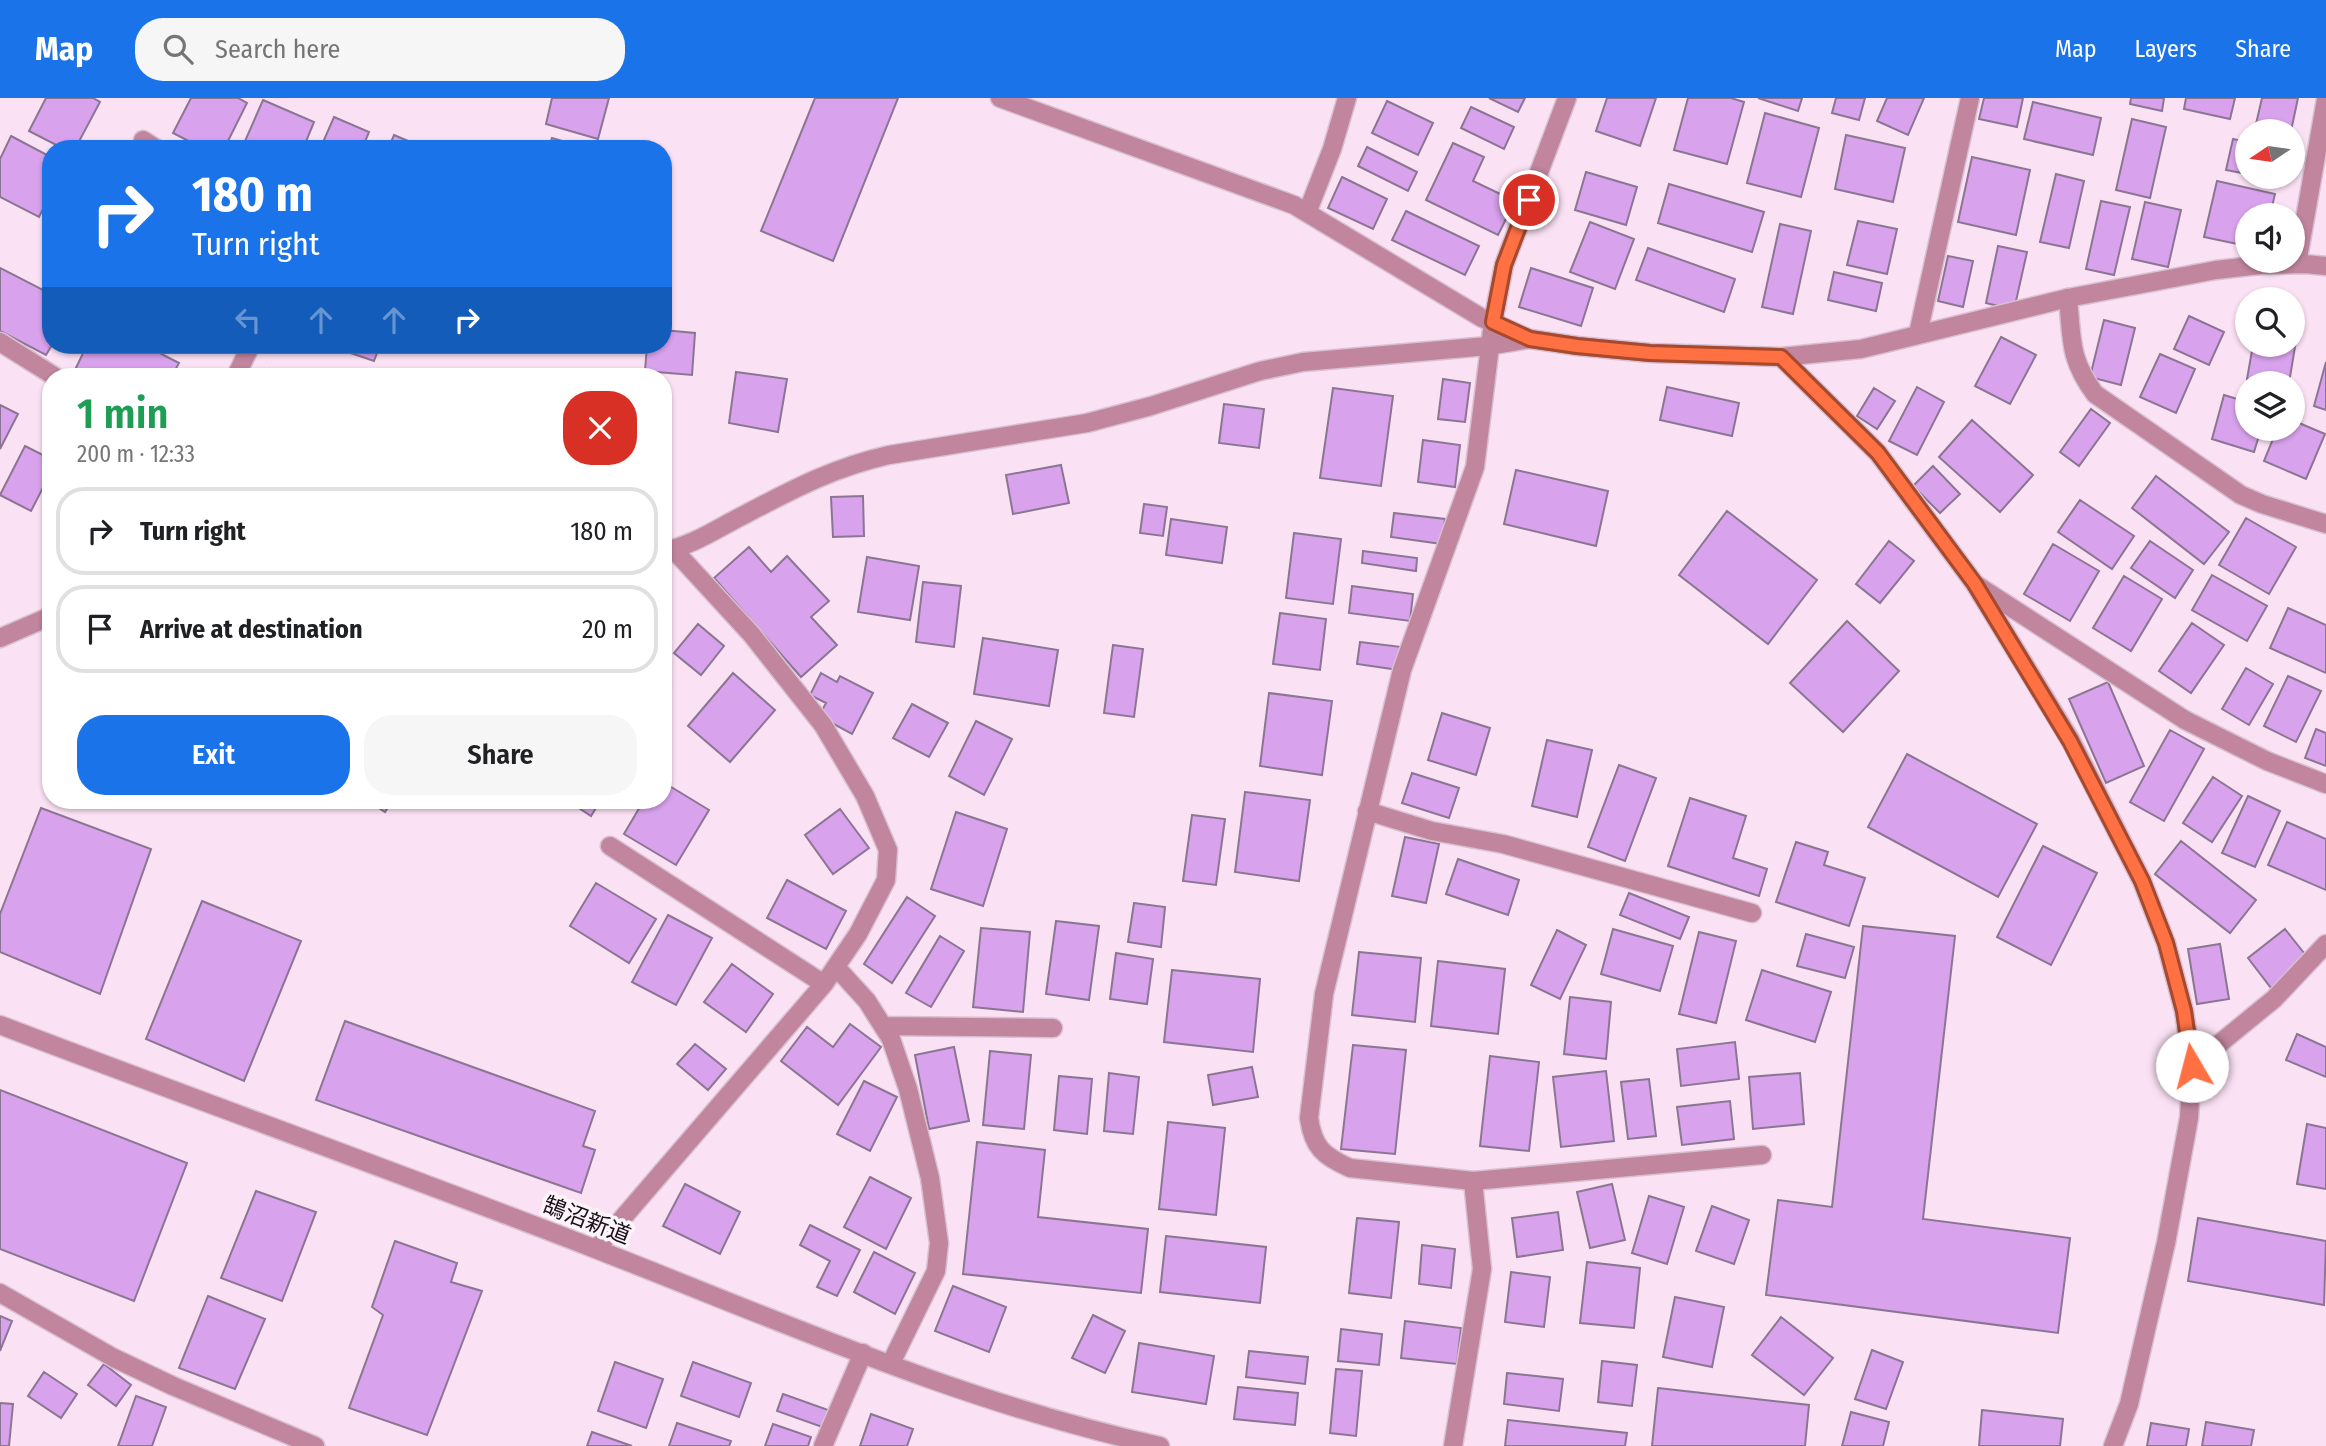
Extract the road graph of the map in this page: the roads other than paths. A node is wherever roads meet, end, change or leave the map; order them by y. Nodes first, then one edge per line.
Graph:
1 (1000, 98) edge
2 (1347, 98) edge
3 (1567, 98) edge
4 (1970, 98) edge
5 (2326, 99) edge
6 (1307, 213) junction
7 (2305, 218) edge
8 (2305, 265) edge
9 (2326, 266) edge
10 (2235, 268) edge
11 (2067, 298) junction
12 (1493, 322) junction
13 (1918, 334) junction
14 (1530, 339) junction
15 (0, 342) edge
16 (1488, 346) junction
17 (1781, 357) junction
18 (42, 368) edge
19 (2326, 524) edge
20 (672, 548) edge
21 (672, 554) edge
22 (1975, 584) junction
23 (42, 620) edge
24 (0, 638) edge
25 (2326, 784) edge
26 (1367, 811) junction
27 (610, 846) dead end
28 (1752, 913) dead end
29 (2326, 944) edge
30 (836, 967) junction
31 (824, 984) junction
32 (0, 1025) edge
33 (883, 1026) junction
34 (1053, 1028) dead end
35 (2192, 1066) junction
36 (1762, 1155) dead end
37 (1473, 1181) junction
38 (596, 1249) junction
39 (0, 1293) edge
40 (863, 1353) junction
41 (891, 1363) junction
42 (316, 1446) edge
43 (823, 1446) edge
44 (1160, 1446) edge
45 (1453, 1446) edge
46 (2113, 1446) edge

1 - 6 street
2 - 6 street
3 - 12 street
4 - 13 street
5 - 7 street
6 - 12 street
8 - 9 street
10 - 11 street
11 - 13 street
11 - 19 street
12 - 14 street
12 - 16 street
13 - 17 street
14 - 16 street
14 - 17 street
15 - 18 street
16 - 20 street
16 - 26 street
17 - 22 street
21 - 30 street
22 - 25 street
22 - 35 street
23 - 24 street
26 - 28 street
26 - 37 street
27 - 31 street
29 - 35 street
30 - 31 street
30 - 33 street
31 - 38 street
32 - 38 street, 鵠沼新道
33 - 34 street
33 - 41 street
35 - 46 street
36 - 37 street
37 - 45 street
38 - 40 street, 鵠沼新道
39 - 42 street
40 - 41 street, 鵠沼新道
40 - 43 street
41 - 44 street, 鵠沼新道

